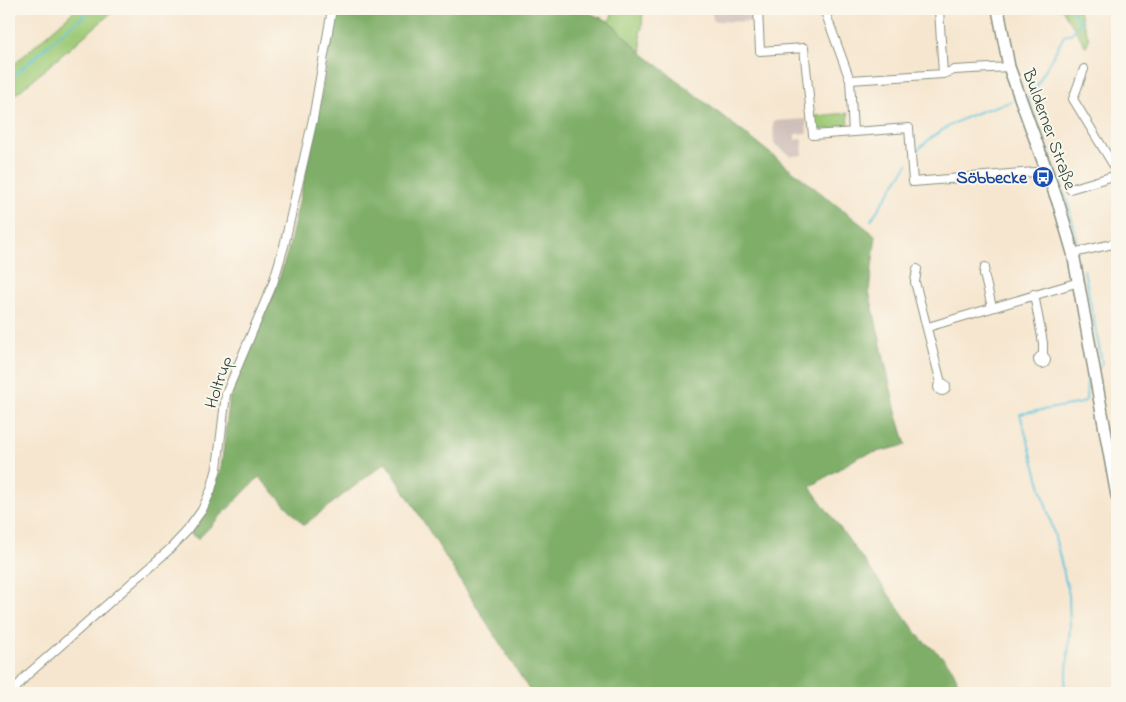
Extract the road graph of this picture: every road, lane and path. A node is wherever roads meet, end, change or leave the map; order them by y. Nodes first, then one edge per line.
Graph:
1 (332, 9) edge
2 (758, 9) edge
3 (824, 9) edge
4 (939, 9) edge
5 (998, 9) edge
6 (1009, 67) junction
7 (1084, 69) dead end
8 (943, 74) junction
9 (850, 80) junction
10 (853, 132) junction
11 (1047, 170) junction
12 (1117, 173) edge
13 (1070, 189) dead end
14 (1117, 243) edge
15 (1073, 253) junction
16 (985, 267) dead end
17 (917, 268) dead end
18 (1079, 282) junction
19 (1034, 294) junction
20 (992, 307) junction
21 (928, 327) junction
22 (1043, 356) dead end
23 (941, 383) dead end
24 (1117, 496) edge
25 (12, 693) edge

1 - 25 street, Holtrup
2 - 10 street
3 - 9 street
4 - 8 street
5 - 6 street, Bulderner Straße
6 - 8 street
6 - 11 street, Bulderner Straße
7 - 12 street
8 - 9 street
9 - 10 street
10 - 11 street
11 - 15 street, Bulderner Straße
12 - 13 street
14 - 15 street
15 - 18 street, Bulderner Straße
16 - 20 street
17 - 21 street
18 - 19 street
18 - 24 street, Bulderner Straße
19 - 20 street
19 - 22 street
20 - 21 street
21 - 23 street

